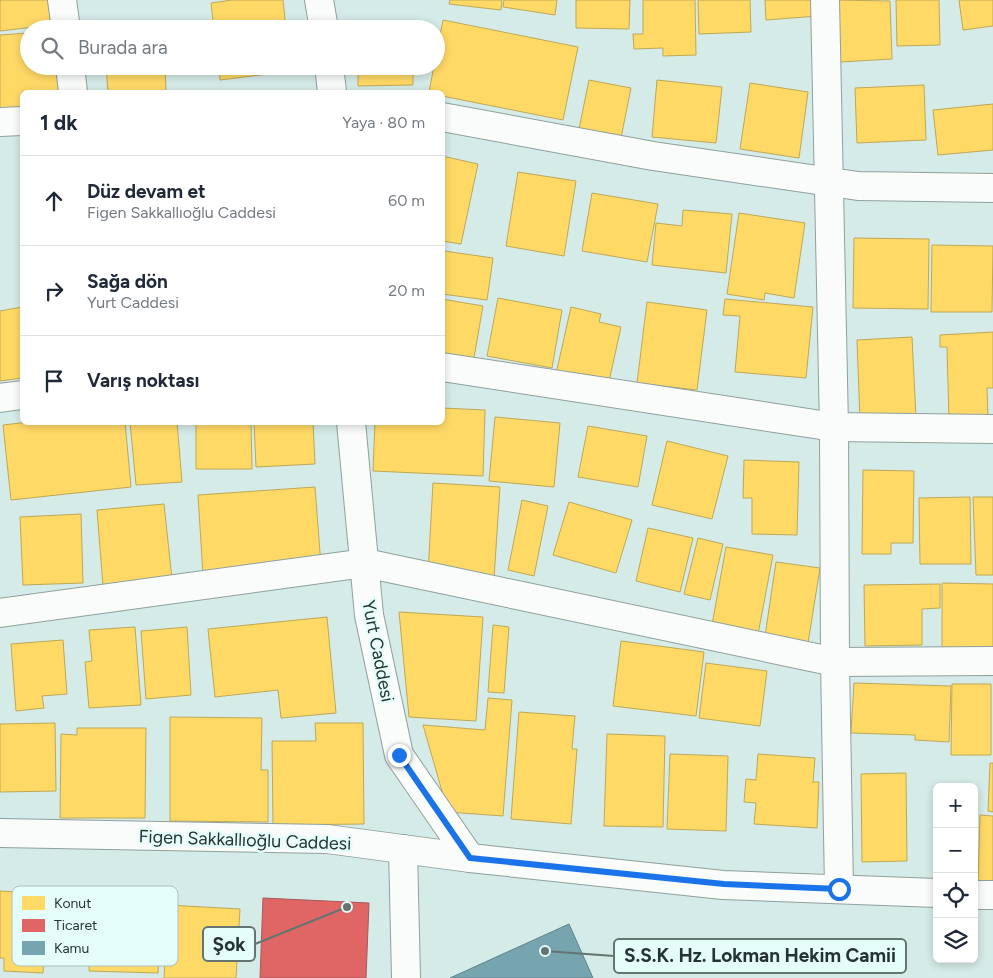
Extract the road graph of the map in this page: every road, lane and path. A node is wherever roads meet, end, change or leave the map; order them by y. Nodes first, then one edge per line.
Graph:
1 (62, 0) edge
2 (320, 0) edge
3 (825, 0) edge
4 (65, 20) edge
5 (323, 20) edge
6 (71, 75) edge
7 (330, 75) edge
8 (73, 90) edge
9 (332, 90) edge
10 (445, 118) edge
11 (20, 121) edge
12 (0, 122) edge
13 (829, 182) junction
14 (993, 188) edge
15 (445, 367) edge
16 (20, 395) edge
17 (0, 398) edge
18 (351, 425) edge
19 (834, 427) junction
20 (993, 429) edge
21 (364, 562) junction
22 (0, 613) edge
23 (993, 661) edge
24 (835, 662) junction
25 (0, 833) edge
26 (403, 849) junction
27 (470, 858) junction
28 (839, 889) junction
29 (933, 893) edge
30 (978, 894) edge
31 (993, 895) edge
32 (406, 978) edge

1 - 4 street
2 - 5 street
3 - 13 street
6 - 8 street
7 - 9 street
10 - 13 street
11 - 12 street
13 - 14 street
13 - 19 street
15 - 19 street
16 - 17 street
18 - 21 street, Yurt Caddesi
19 - 20 street
19 - 24 street
21 - 22 street
21 - 24 street
21 - 27 street, Yurt Caddesi
23 - 24 street
24 - 28 street
25 - 26 street, Figen Sakkallıoğlu Caddesi
26 - 27 street, Figen Sakkallıoğlu Caddesi
26 - 32 street
27 - 28 street, Figen Sakkallıoğlu Caddesi
28 - 29 street, Figen Sakkallıoğlu Caddesi
30 - 31 street

